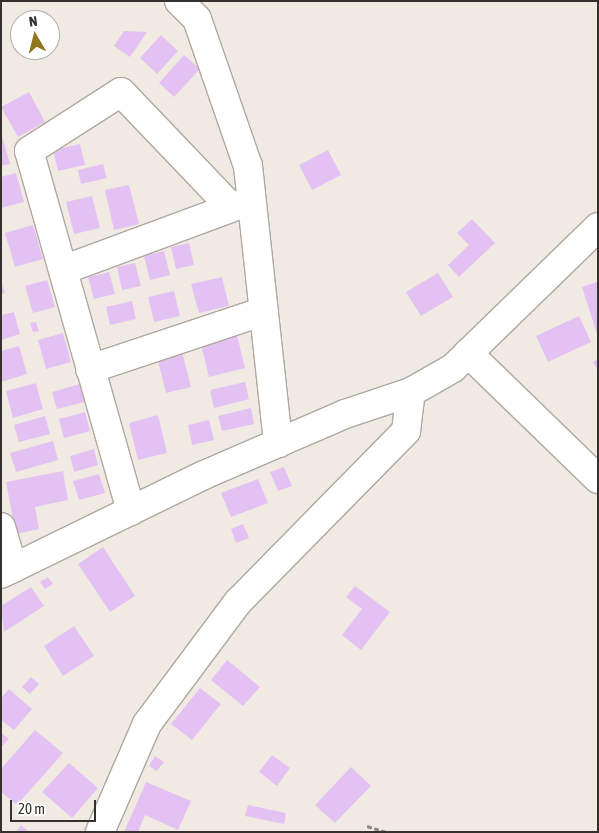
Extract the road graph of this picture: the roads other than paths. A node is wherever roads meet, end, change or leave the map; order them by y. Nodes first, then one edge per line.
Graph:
1 (179, 1) edge
2 (241, 203) junction
3 (598, 227) edge
4 (63, 270) junction
5 (264, 310) junction
6 (468, 353) junction
7 (90, 369) junction
8 (411, 392) junction
9 (278, 443) junction
10 (598, 479) edge
11 (131, 511) junction
12 (1, 527) edge
13 (7, 571) edge
14 (100, 832) edge

1 - 2 street
2 - 4 street
2 - 4 street
2 - 5 street
3 - 6 street
4 - 7 street
5 - 7 street
5 - 9 street
6 - 8 street
6 - 10 street
7 - 11 street
8 - 9 street
8 - 14 street
9 - 11 street
11 - 13 street
12 - 13 street

